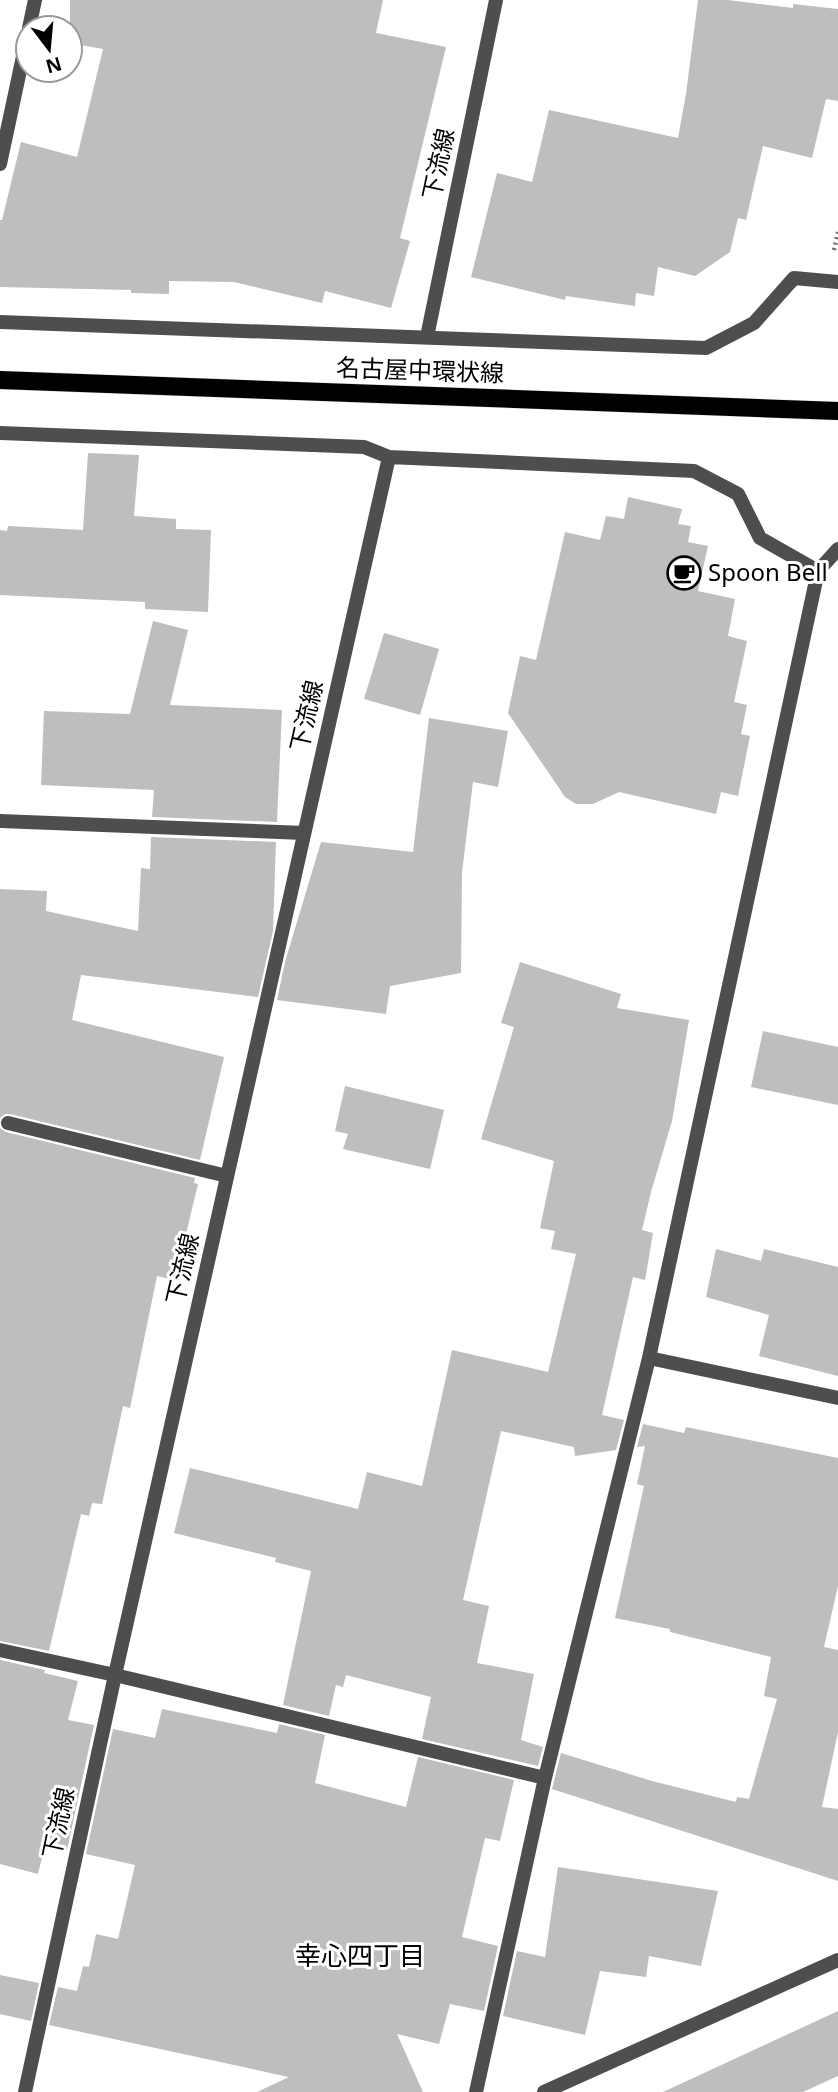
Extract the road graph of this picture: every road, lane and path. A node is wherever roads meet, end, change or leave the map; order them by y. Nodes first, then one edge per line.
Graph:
1 (496, 0) edge
2 (17, 84) edge
3 (0, 164) edge
4 (838, 282) edge
5 (0, 322) edge
6 (427, 337) junction
7 (0, 380) edge
8 (838, 411) edge
9 (0, 433) edge
10 (389, 457) junction
11 (838, 549) edge
12 (818, 571) junction
13 (0, 821) edge
14 (304, 833) junction
15 (8, 1123) dead end
16 (227, 1176) junction
17 (649, 1358) junction
18 (838, 1398) edge
19 (0, 1650) edge
20 (114, 1675) junction
21 (545, 1779) junction
22 (838, 1960) edge
23 (25, 2092) edge
24 (475, 2092) edge
25 (544, 2092) edge

1 - 6 street, 下流線
2 - 3 street
4 - 6 street
5 - 6 street
7 - 8 main road, 名古屋中環状線
9 - 10 street
10 - 12 street
10 - 14 street, 下流線
11 - 12 street
12 - 17 street
13 - 14 street
14 - 16 street, 下流線
15 - 16 street
16 - 20 street, 下流線
17 - 18 street
17 - 21 street
19 - 20 street
20 - 21 street
20 - 23 street, 下流線
21 - 24 street
22 - 25 street

